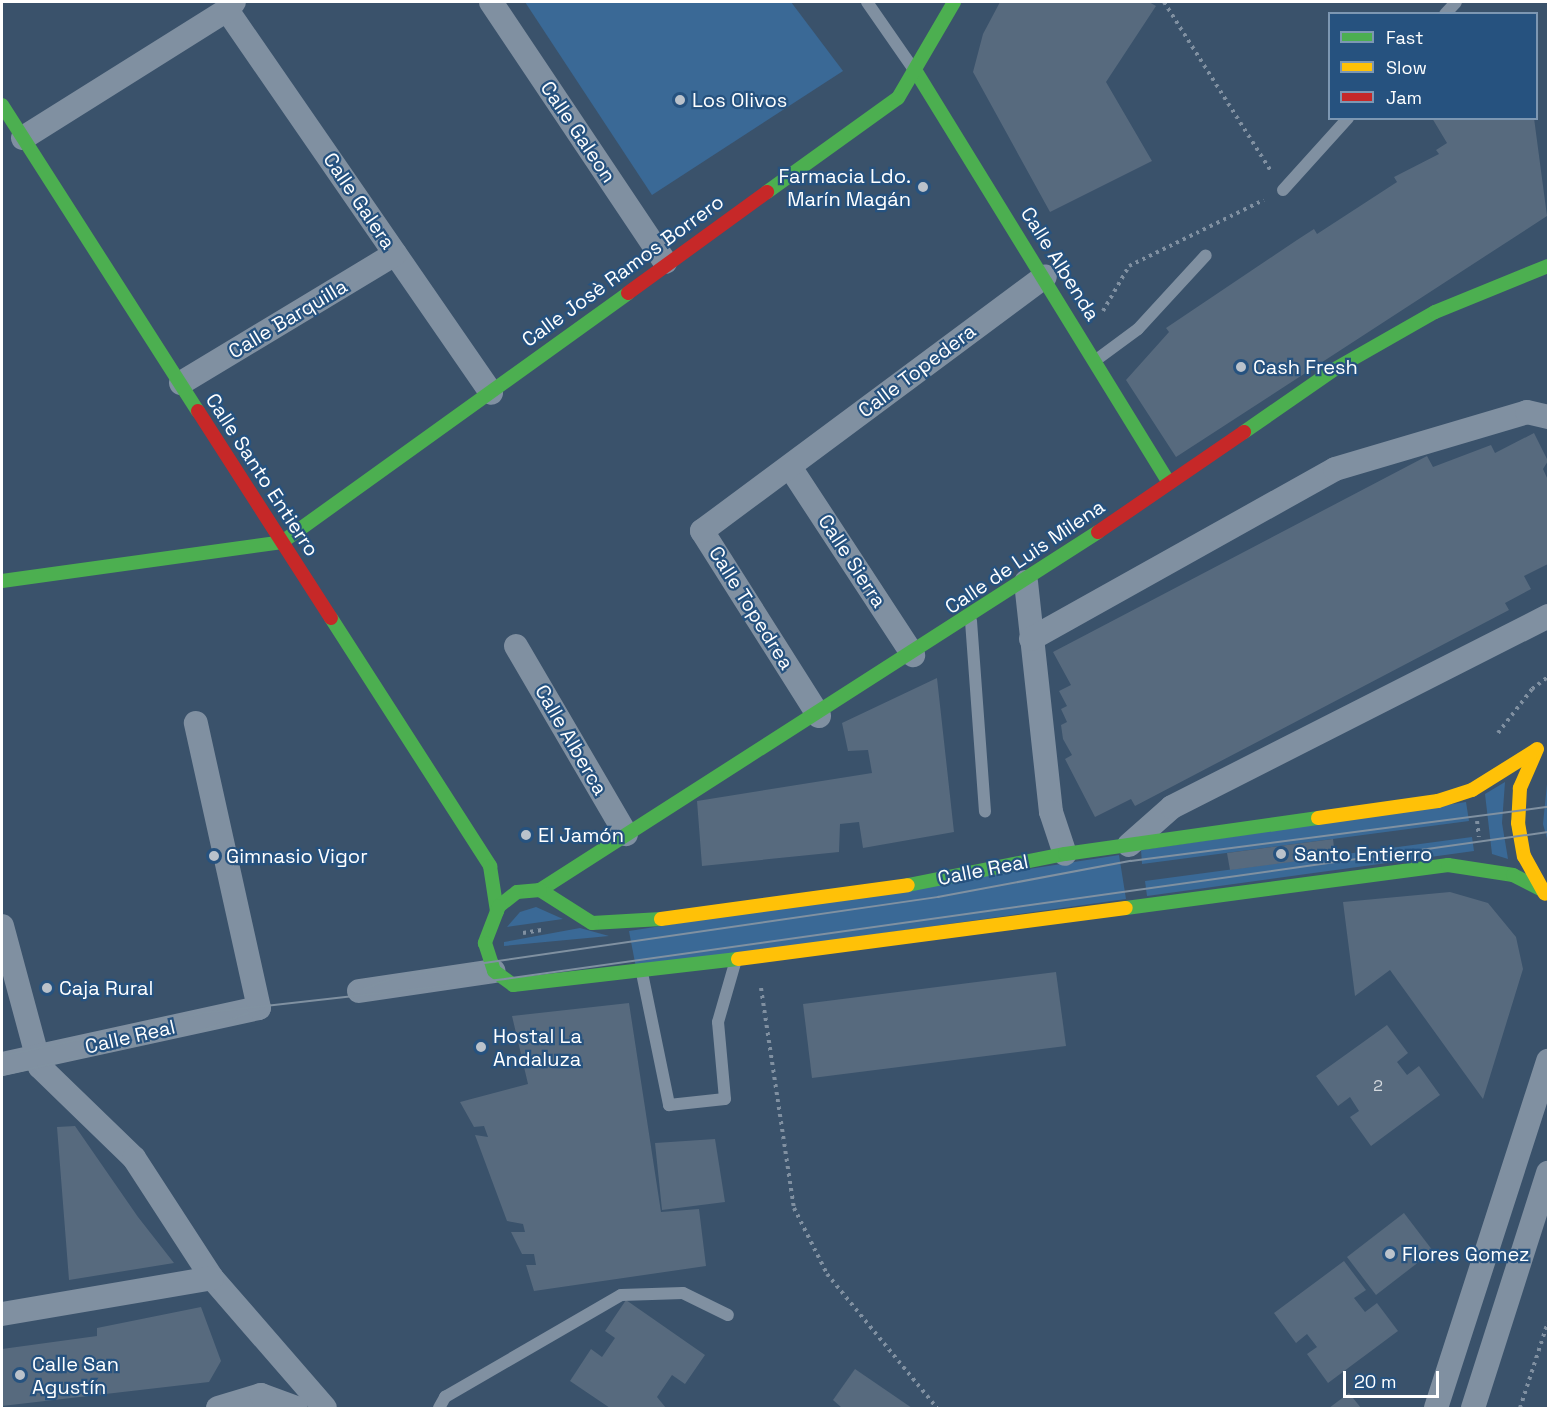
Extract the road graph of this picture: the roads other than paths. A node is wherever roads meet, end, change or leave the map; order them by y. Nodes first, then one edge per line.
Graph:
1 (491, 2) edge
2 (867, 2) edge
3 (954, 2) edge
4 (231, 6) edge
5 (915, 70) junction
6 (2, 105) edge
7 (1346, 120) edge
8 (23, 138) junction
9 (1283, 190) road end
10 (395, 254) junction
11 (1206, 255) dead end
12 (1548, 255) edge
13 (665, 262) junction
14 (1543, 266) edge
15 (1045, 276) junction
16 (1096, 360) junction
17 (181, 383) junction
18 (491, 393) junction
19 (1548, 417) edge
20 (790, 467) junction
21 (1168, 482) junction
22 (282, 542) junction
23 (2, 580) edge
24 (1026, 582) junction
25 (1548, 616) edge
26 (971, 618) junction
27 (1031, 639) junction
28 (516, 646) dead end
29 (914, 655) junction
30 (819, 716) junction
31 (196, 723) dead end
32 (1548, 733) edge
33 (1536, 750) junction
34 (985, 811) dead end
35 (626, 834) junction
36 (1129, 845) junction
37 (1065, 854) junction
38 (582, 859) junction
39 (490, 866) junction
40 (534, 890) junction
41 (1545, 894) edge
42 (563, 902) junction
43 (497, 912) junction
44 (2, 926) edge
45 (737, 959) junction
46 (494, 971) junction
47 (642, 972) junction
48 (359, 991) dead end
49 (35, 1058) junction
50 (1548, 1061) edge
51 (2, 1064) edge
52 (1548, 1173) edge
53 (212, 1278) junction
54 (2, 1314) edge
55 (728, 1315) dead end
56 (218, 1408) edge
57 (296, 1408) edge
58 (325, 1408) edge
59 (439, 1408) edge
60 (1436, 1408) edge
61 (1473, 1408) edge

1 - 13 street, Calle Galeon
2 - 5 lane
3 - 5 street, Calle Josè Ramos Borrero
4 - 8 street, Calle Galera
4 - 10 street, Calle Galera
5 - 13 street, Calle Josè Ramos Borrero
5 - 15 street, Calle Albenda
6 - 8 street, Calle Santo Entierro
7 - 9 lane
8 - 17 street, Calle Santo Entierro
10 - 17 street, Calle Barquilla
10 - 18 street, Calle Galera
11 - 16 lane
12 - 14 street
13 - 18 street, Calle Josè Ramos Borrero
14 - 21 street, Calle de Luis Milena
15 - 16 street, Calle Albenda
15 - 20 street, Calle Topedera
16 - 21 street, Calle Albenda
17 - 22 street, Calle Santo Entierro
18 - 22 street, Calle Josè Ramos Borrero
19 - 27 street
20 - 29 street, Calle Sierra
20 - 30 street, Calle Topedrea
21 - 24 street, Calle de Luis Milena
22 - 23 street
22 - 39 street, Calle Santo Entierro
24 - 26 street, Calle de Luis Milena
24 - 27 street
25 - 36 street
26 - 29 street, Calle de Luis Milena
26 - 34 lane
27 - 37 street
28 - 35 street, Calle Alberca
29 - 30 street, Calle de Luis Milena
30 - 35 street, Calle de Luis Milena
31 - 49 street, Calle Real
32 - 33 street
33 - 36 street, Calle Real
33 - 41 street
35 - 38 street, Calle de Luis Milena
36 - 37 street, Calle Real
37 - 42 street, Calle Real
38 - 40 street, Calle de Luis Milena
38 - 42 street
39 - 40 street, Calle Real
39 - 43 street
40 - 42 street, Calle Real
40 - 43 street
41 - 45 street
43 - 46 street
44 - 49 street
45 - 47 street
45 - 47 lane
46 - 47 street
46 - 48 street
49 - 51 street, Calle Real
49 - 53 street
50 - 60 street
52 - 61 street
53 - 54 street
53 - 58 street
55 - 59 lane
56 - 57 street

